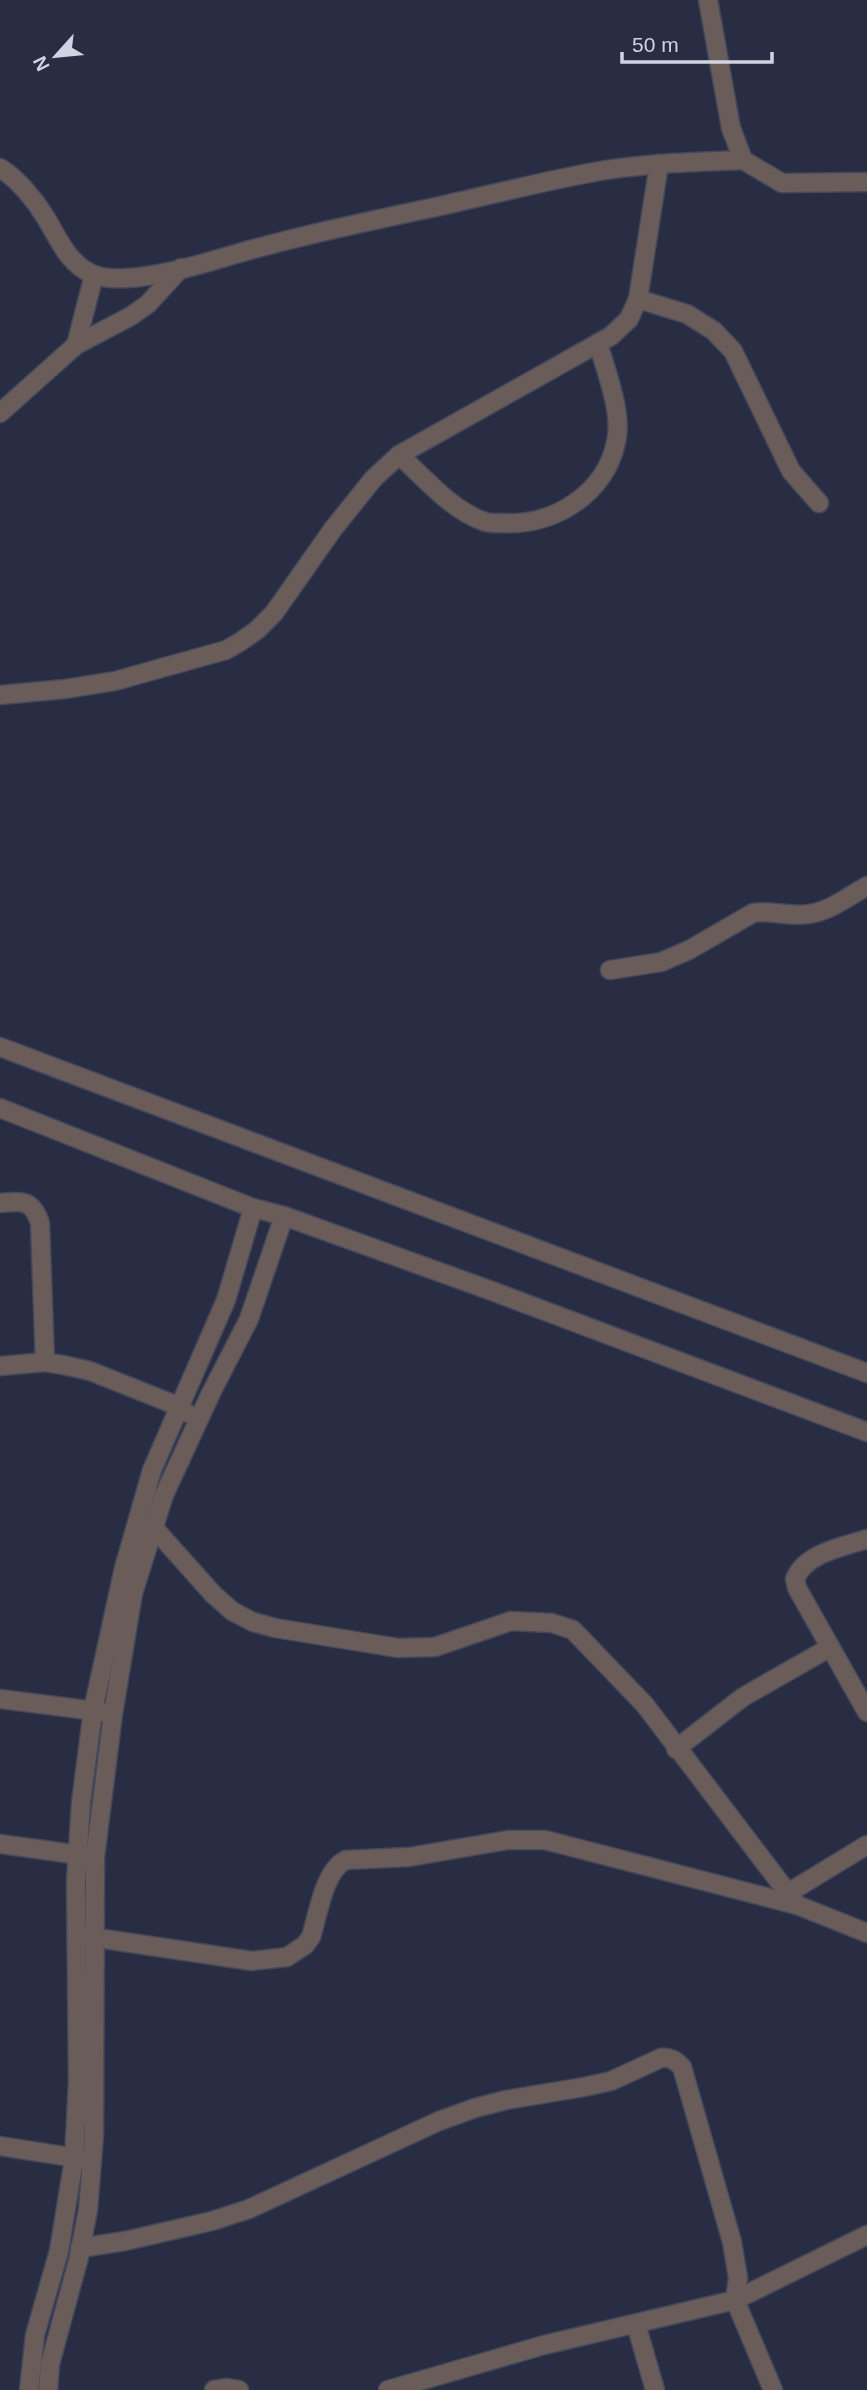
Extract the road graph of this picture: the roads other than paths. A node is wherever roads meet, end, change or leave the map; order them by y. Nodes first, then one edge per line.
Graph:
1 (708, 0) edge
2 (743, 160) junction
3 (659, 164) junction
4 (0, 167) edge
5 (867, 182) edge
6 (181, 268) junction
7 (94, 275) junction
8 (638, 299) junction
9 (598, 343) junction
10 (76, 345) junction
11 (0, 414) edge
12 (399, 455) junction
13 (819, 503) dead end
14 (0, 695) edge
15 (867, 886) edge
16 (610, 970) dead end
17 (0, 1046) edge
18 (0, 1108) edge
19 (0, 1203) edge
20 (253, 1208) junction
21 (284, 1216) junction
22 (223, 1306) junction
23 (249, 1320) junction
24 (45, 1362) junction
25 (0, 1366) edge
26 (867, 1373) edge
27 (178, 1406) junction
28 (199, 1421) junction
29 (867, 1432) edge
30 (154, 1528) junction
31 (867, 1539) edge
32 (829, 1648) junction
33 (0, 1699) edge
34 (93, 1710) junction
35 (867, 1712) edge
36 (113, 1714) junction
37 (676, 1749) junction
38 (0, 1844) edge
39 (867, 1845) edge
40 (86, 1856) junction
41 (792, 1899) junction
42 (867, 1933) edge
43 (86, 1937) junction
44 (0, 2146) edge
45 (83, 2159) junction
46 (867, 2235) edge
47 (80, 2248) junction
48 (735, 2300) junction
49 (636, 2324) junction
50 (29, 2390) edge
51 (48, 2390) edge
52 (214, 2390) edge
53 (239, 2390) edge
54 (388, 2390) edge
55 (655, 2390) edge
56 (773, 2390) edge

1 - 2 street
2 - 3 street
2 - 5 street
3 - 6 street
3 - 8 street
4 - 7 street
6 - 7 street
6 - 10 street
7 - 10 street
8 - 9 street
8 - 13 street
9 - 12 street
9 - 12 street
10 - 11 street
12 - 14 street
15 - 16 street
17 - 26 street
18 - 20 street
19 - 24 street
20 - 21 street
20 - 22 street
21 - 23 street
21 - 29 street
22 - 23 street
22 - 27 street
23 - 28 street
24 - 25 street
24 - 27 street
27 - 28 street
27 - 34 street
28 - 30 street
30 - 36 street
30 - 37 street
31 - 32 street
32 - 35 street
32 - 37 street
33 - 34 street
34 - 36 street
34 - 40 street
36 - 40 street
37 - 41 street
38 - 40 street
39 - 41 street
40 - 43 street
41 - 42 street
41 - 43 street
43 - 45 street
44 - 45 street
45 - 47 street
45 - 50 street
46 - 48 street
47 - 48 street
47 - 51 street
48 - 49 street
48 - 56 street
49 - 54 street
49 - 55 street
52 - 53 street

